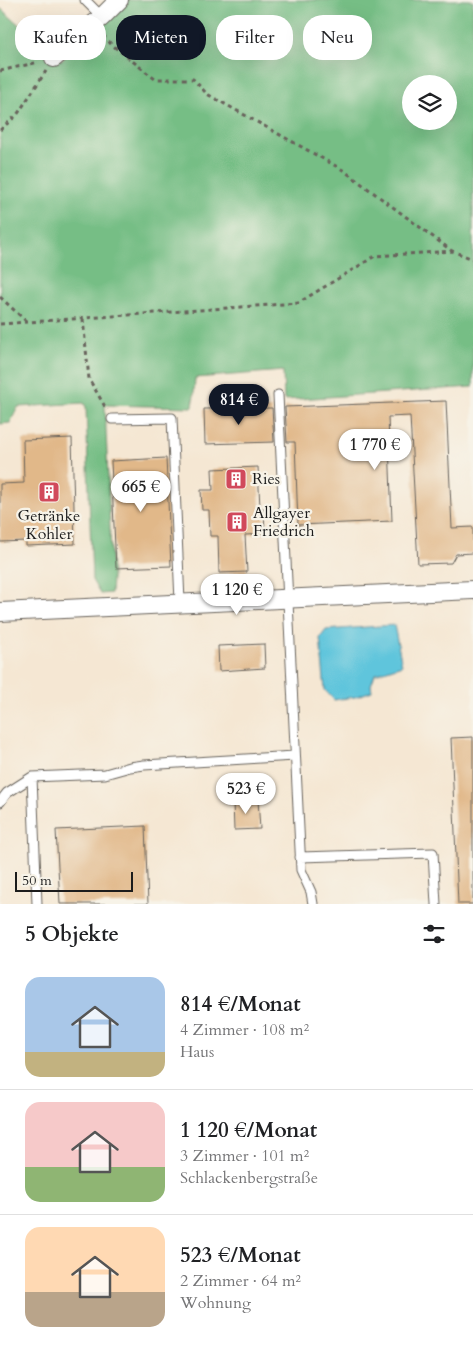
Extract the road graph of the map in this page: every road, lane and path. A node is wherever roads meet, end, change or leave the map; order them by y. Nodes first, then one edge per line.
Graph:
1 (85, 0) edge
2 (119, 0) edge
3 (94, 15) edge
4 (104, 15) edge
5 (106, 35) edge
6 (46, 60) edge
7 (53, 60) edge
8 (0, 71) edge
9 (0, 130) edge
10 (452, 251) junction
11 (473, 259) edge
12 (0, 297) edge
13 (83, 319) junction
14 (28, 322) junction
15 (0, 324) edge
16 (278, 395) dead end
17 (112, 419) joint
18 (473, 590) edge
19 (287, 598) junction
20 (180, 602) junction
21 (0, 612) edge
22 (295, 756) junction
23 (32, 777) junction
24 (0, 802) edge
25 (300, 857) junction
26 (37, 904) edge
27 (313, 904) edge
28 (436, 904) edge

1 - 3 lane
2 - 4 street
5 - 10 path
6 - 8 path
7 - 9 path
10 - 11 path
10 - 13 path
12 - 14 path
13 - 14 path
13 - 17 path
14 - 15 path
16 - 19 lane
17 - 20 lane
18 - 19 street
19 - 20 street
19 - 22 lane
20 - 21 street
22 - 23 lane
22 - 25 lane
23 - 24 lane
23 - 26 lane
25 - 27 lane
25 - 28 lane

